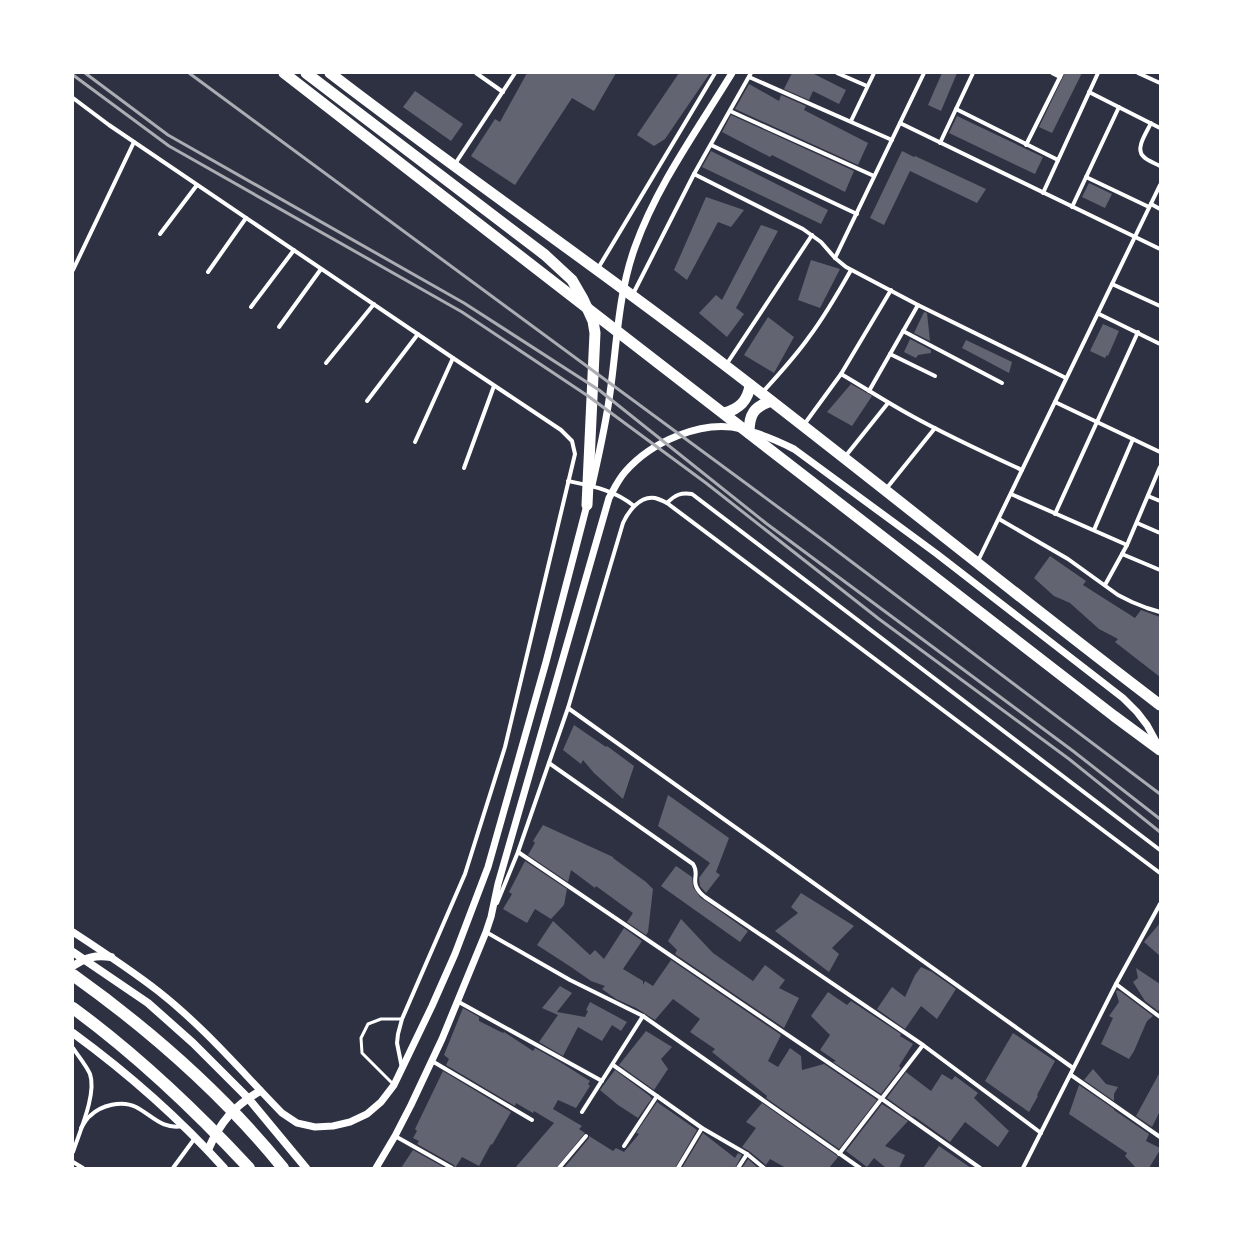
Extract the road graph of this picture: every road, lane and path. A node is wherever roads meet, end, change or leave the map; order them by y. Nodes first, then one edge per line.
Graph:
1 (284, 73) edge
2 (306, 73) edge
3 (476, 73) edge
4 (515, 73) edge
5 (715, 73) edge
6 (732, 73) edge
7 (837, 73) edge
8 (874, 73) edge
9 (924, 73) edge
10 (974, 73) edge
11 (1052, 73) edge
12 (1098, 73) edge
13 (1138, 73) edge
14 (337, 75) edge
15 (750, 75) edge
16 (1061, 75) edge
17 (1160, 83) edge
18 (867, 86) junction
19 (503, 92) junction
20 (1089, 92) junction
21 (73, 98) edge
22 (1119, 107) junction
23 (956, 109) junction
24 (730, 110) junction
25 (851, 121) junction
26 (900, 123) junction
27 (1151, 123) junction
28 (1160, 128) edge
29 (892, 140) junction
30 (134, 142) junction
31 (940, 143) junction
32 (1026, 144) junction
33 (711, 145) junction
34 (1058, 160) junction
35 (454, 166) junction
36 (1160, 166) edge
37 (694, 174) junction
38 (874, 176) junction
39 (1086, 177) junction
40 (197, 185) junction
41 (1160, 185) edge
42 (1043, 193) junction
43 (1150, 206) junction
44 (1072, 207) junction
45 (1160, 208) edge
46 (856, 214) junction
47 (246, 218) junction
48 (160, 234) dead end
49 (812, 234) junction
50 (1135, 238) junction
51 (1160, 249) edge
52 (294, 250) junction
53 (835, 258) junction
54 (321, 269) junction
55 (73, 270) edge
56 (851, 270) junction
57 (597, 271) junction
58 (208, 272) dead end
59 (1112, 284) junction
60 (890, 290) junction
61 (632, 296) junction
62 (374, 304) junction
63 (918, 305) junction
64 (1160, 306) edge
65 (252, 307) dead end
66 (1099, 314) junction
67 (279, 327) dead end
68 (903, 331) junction
69 (1138, 332) junction
70 (418, 334) junction
71 (1160, 344) edge
72 (890, 354) junction
73 (453, 358) junction
74 (326, 363) dead end
75 (726, 366) junction
76 (841, 374) junction
77 (935, 376) dead end
78 (1066, 378) junction
79 (1002, 383) dead end
80 (750, 385) junction
81 (494, 386) junction
82 (869, 391) junction
83 (761, 394) junction
84 (367, 400) dead end
85 (771, 401) junction
86 (1055, 402) junction
87 (888, 403) junction
88 (724, 413) junction
89 (1098, 422) junction
90 (803, 426) junction
91 (935, 428) junction
92 (749, 433) junction
93 (1133, 439) junction
94 (415, 442) dead end
95 (1160, 452) edge
96 (844, 458) junction
97 (464, 468) dead end
98 (1160, 468) edge
99 (1022, 470) junction
100 (568, 481) junction
101 (885, 490) junction
102 (1011, 494) junction
103 (1148, 496) junction
104 (1160, 501) edge
105 (667, 503) junction
106 (587, 505) junction
107 (634, 506) junction
108 (1056, 514) junction
109 (999, 519) junction
110 (1137, 523) junction
111 (1094, 530) junction
112 (1160, 533) edge
113 (1127, 545) junction
114 (1122, 554) junction
115 (977, 563) junction
116 (1160, 570) edge
117 (1105, 586) junction
118 (1160, 612) edge
119 (1160, 705) edge
120 (568, 708) junction
121 (1160, 749) edge
122 (549, 763) junction
123 (1160, 850) edge
124 (518, 852) junction
125 (1160, 873) edge
126 (1160, 904) edge
127 (491, 916) junction
128 (73, 932) edge
129 (486, 932) junction
130 (73, 952) edge
131 (111, 957) junction
132 (83, 959) junction
133 (73, 966) edge
134 (73, 975) edge
135 (1116, 984) junction
136 (457, 1001) junction
137 (73, 1008) edge
138 (643, 1016) junction
139 (1160, 1017) edge
140 (402, 1019) junction
141 (73, 1033) edge
142 (923, 1046) junction
143 (73, 1048) edge
144 (432, 1061) junction
145 (613, 1065) junction
146 (402, 1068) junction
147 (1074, 1068) junction
148 (1071, 1075) junction
149 (602, 1081) junction
150 (394, 1085) junction
151 (260, 1091) junction
152 (657, 1096) junction
153 (248, 1098) junction
154 (882, 1099) junction
155 (582, 1112) dead end
156 (532, 1120) dead end
157 (184, 1126) junction
158 (81, 1128) junction
159 (702, 1128) junction
160 (1041, 1134) junction
161 (395, 1136) junction
162 (586, 1136) dead end
163 (195, 1137) junction
164 (1160, 1137) edge
165 (624, 1146) dead end
166 (208, 1150) junction
167 (73, 1152) edge
168 (747, 1154) junction
169 (839, 1154) junction
170 (73, 1162) edge
171 (84, 1168) edge
172 (173, 1168) edge
173 (224, 1168) edge
174 (249, 1168) edge
175 (283, 1168) edge
176 (306, 1168) edge
177 (376, 1168) edge
178 (452, 1168) edge
179 (559, 1168) edge
180 (678, 1168) edge
181 (738, 1168) edge
182 (764, 1168) edge
183 (860, 1168) edge
184 (980, 1168) edge
185 (1023, 1168) edge

1 - 88 highway
2 - 106 highway
3 - 19 street
4 - 19 street
5 - 57 street
6 - 106 street
7 - 18 street
8 - 18 street
9 - 26 street
10 - 23 street
11 - 16 street
12 - 20 street
13 - 17 street
14 - 35 highway
15 - 24 street
15 - 25 street
16 - 32 street
18 - 25 street
19 - 35 street
20 - 22 street
20 - 34 street
21 - 30 street
22 - 27 street
22 - 39 street
23 - 31 street
23 - 32 street
24 - 33 street
24 - 38 street
25 - 29 street
26 - 29 street
26 - 31 street
27 - 28 street
27 - 36 street
29 - 38 street
30 - 40 street
30 - 55 street
31 - 42 street
32 - 34 street
33 - 37 street
33 - 46 street
34 - 42 street
35 - 57 highway
37 - 49 street
37 - 61 street
38 - 46 street
39 - 43 street
39 - 44 street
40 - 47 street
40 - 48 street
41 - 43 street
42 - 44 street
43 - 45 street
43 - 50 street
44 - 50 street
46 - 53 street
47 - 52 street
47 - 58 street
49 - 53 street
49 - 75 street
50 - 51 street
50 - 59 street
52 - 54 street
52 - 65 street
53 - 56 street
54 - 62 street
54 - 67 street
56 - 60 street
56 - 83 street
57 - 61 highway
59 - 64 street
59 - 66 street
60 - 63 street
60 - 76 street
61 - 75 highway
62 - 70 street
62 - 74 street
63 - 68 street
63 - 78 street
66 - 69 street
66 - 78 street
68 - 72 street
68 - 79 street
69 - 71 street
69 - 89 street
70 - 73 street
70 - 84 street
72 - 77 street
72 - 82 street
73 - 81 street
73 - 94 street
75 - 80 highway
76 - 82 street
76 - 90 street
78 - 86 street
80 - 83 highway
80 - 88 highway
81 - 97 street
81 - 100 street
82 - 87 street
83 - 85 highway
85 - 90 highway
85 - 92 highway
86 - 89 street
86 - 99 street
87 - 91 street
87 - 96 street
88 - 92 highway
89 - 93 street
89 - 108 street
90 - 96 highway
91 - 99 street
91 - 101 street
92 - 121 highway
93 - 95 street
93 - 111 street
96 - 101 highway
98 - 103 street
99 - 102 street
100 - 107 street
100 - 140 street
101 - 115 highway
102 - 108 street
102 - 109 street
103 - 104 street
103 - 110 street
105 - 107 street
105 - 123 street
105 - 125 street
106 - 146 street
107 - 120 street
108 - 111 street
109 - 115 street
109 - 117 street
110 - 112 street
110 - 113 street
111 - 113 street
113 - 114 street
114 - 116 street
114 - 117 street
115 - 119 highway
117 - 118 street
120 - 122 street
120 - 147 street
121 - 127 street
122 - 124 street
122 - 142 street
124 - 127 street
124 - 154 street
126 - 135 street
127 - 129 street
128 - 131 street
129 - 136 street
129 - 138 street
130 - 132 main road
131 - 132 main road
131 - 151 street
132 - 133 main road
132 - 153 main road
134 - 175 highway
135 - 139 street
135 - 147 street
136 - 144 street
136 - 149 street
137 - 174 highway
138 - 145 street
138 - 169 street
140 - 146 street
140 - 150 lane
141 - 157 main road
142 - 154 street
142 - 160 street
143 - 158 street
144 - 156 street
144 - 161 street
145 - 149 street
145 - 152 street
146 - 150 street
147 - 148 street
148 - 160 street
148 - 164 street
149 - 155 street
150 - 151 street
151 - 153 main road
152 - 159 street
152 - 165 street
153 - 166 main road
153 - 176 main road
154 - 169 street
154 - 184 street
157 - 158 street
157 - 163 main road
158 - 167 street
159 - 168 street
159 - 180 street
160 - 185 street
161 - 177 street
161 - 178 street
162 - 179 street
163 - 166 main road
163 - 172 street
166 - 173 main road
168 - 181 street
168 - 182 street
169 - 183 street
170 - 171 street

